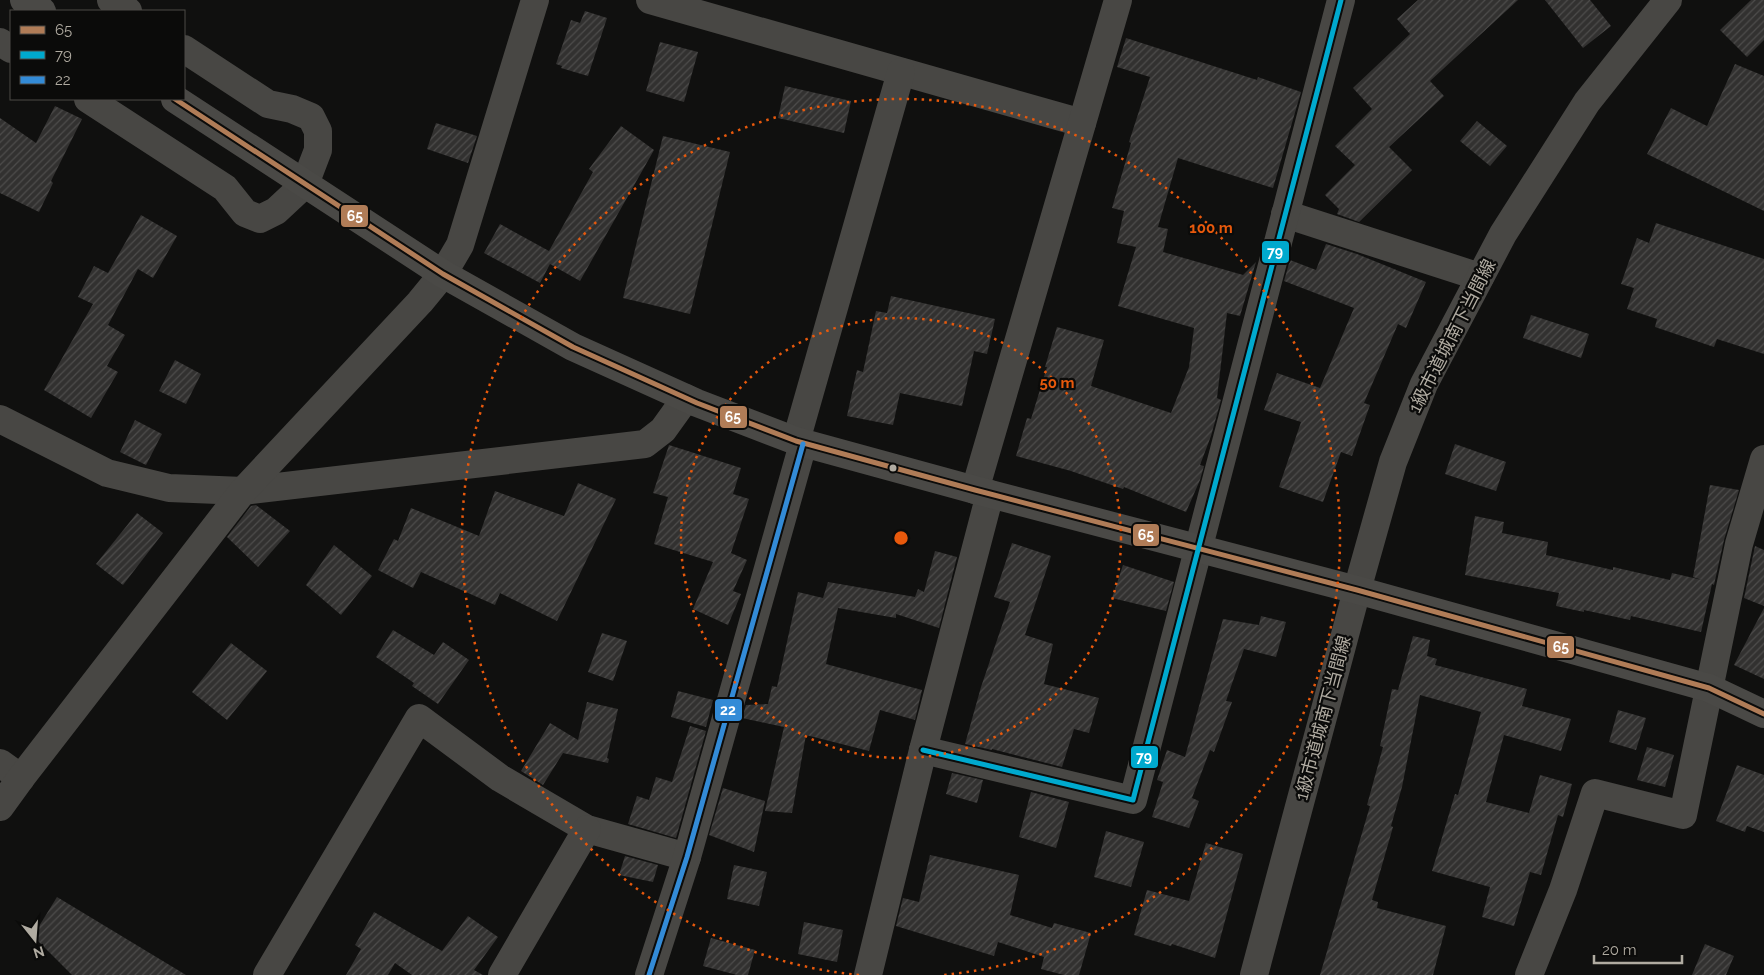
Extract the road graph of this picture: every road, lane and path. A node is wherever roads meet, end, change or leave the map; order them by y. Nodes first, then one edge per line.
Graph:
1 (24, 0) edge
2 (111, 0) edge
3 (535, 0) edge
4 (650, 0) edge
5 (1118, 0) edge
6 (1340, 0) edge
7 (1668, 0) edge
8 (40, 10) edge
9 (126, 10) edge
10 (185, 49) edge
11 (901, 72) junction
12 (90, 100) edge
13 (177, 100) edge
14 (1082, 123) junction
15 (305, 184) junction
16 (1285, 214) junction
17 (442, 274) junction
18 (1480, 277) junction
19 (686, 398) junction
20 (0, 419) edge
21 (800, 442) junction
22 (1764, 459) edge
23 (243, 491) junction
24 (983, 492) junction
25 (1198, 548) junction
26 (1357, 590) junction
27 (1709, 688) junction
28 (1764, 714) edge
29 (923, 750) junction
30 (10, 770) edge
31 (0, 807) edge
32 (587, 829) junction
33 (687, 857) junction
34 (267, 975) edge
35 (502, 975) edge
36 (649, 975) edge
37 (868, 975) edge
38 (1254, 975) edge
39 (1528, 975) edge

1 - 8 main road
2 - 9 street
3 - 17 street
4 - 11 street
5 - 14 street
6 - 16 street
7 - 18 street, 1級市道城南下当間線
10 - 15 street
11 - 14 street
11 - 21 street
12 - 15 street
13 - 15 main road
14 - 24 street
15 - 17 main road
16 - 18 street
16 - 25 street
17 - 19 main road
17 - 23 street
18 - 26 street, 1級市道城南下当間線
19 - 21 main road
19 - 23 street
20 - 23 street
21 - 24 main road
21 - 33 street
22 - 27 street
23 - 30 street
24 - 25 main road
24 - 29 street
25 - 26 main road
25 - 29 street
26 - 27 main road
26 - 38 street, 1級市道城南下当間線
27 - 28 main road
27 - 39 street
29 - 37 street
30 - 31 street
32 - 33 street
32 - 34 street
32 - 35 street
33 - 36 street

